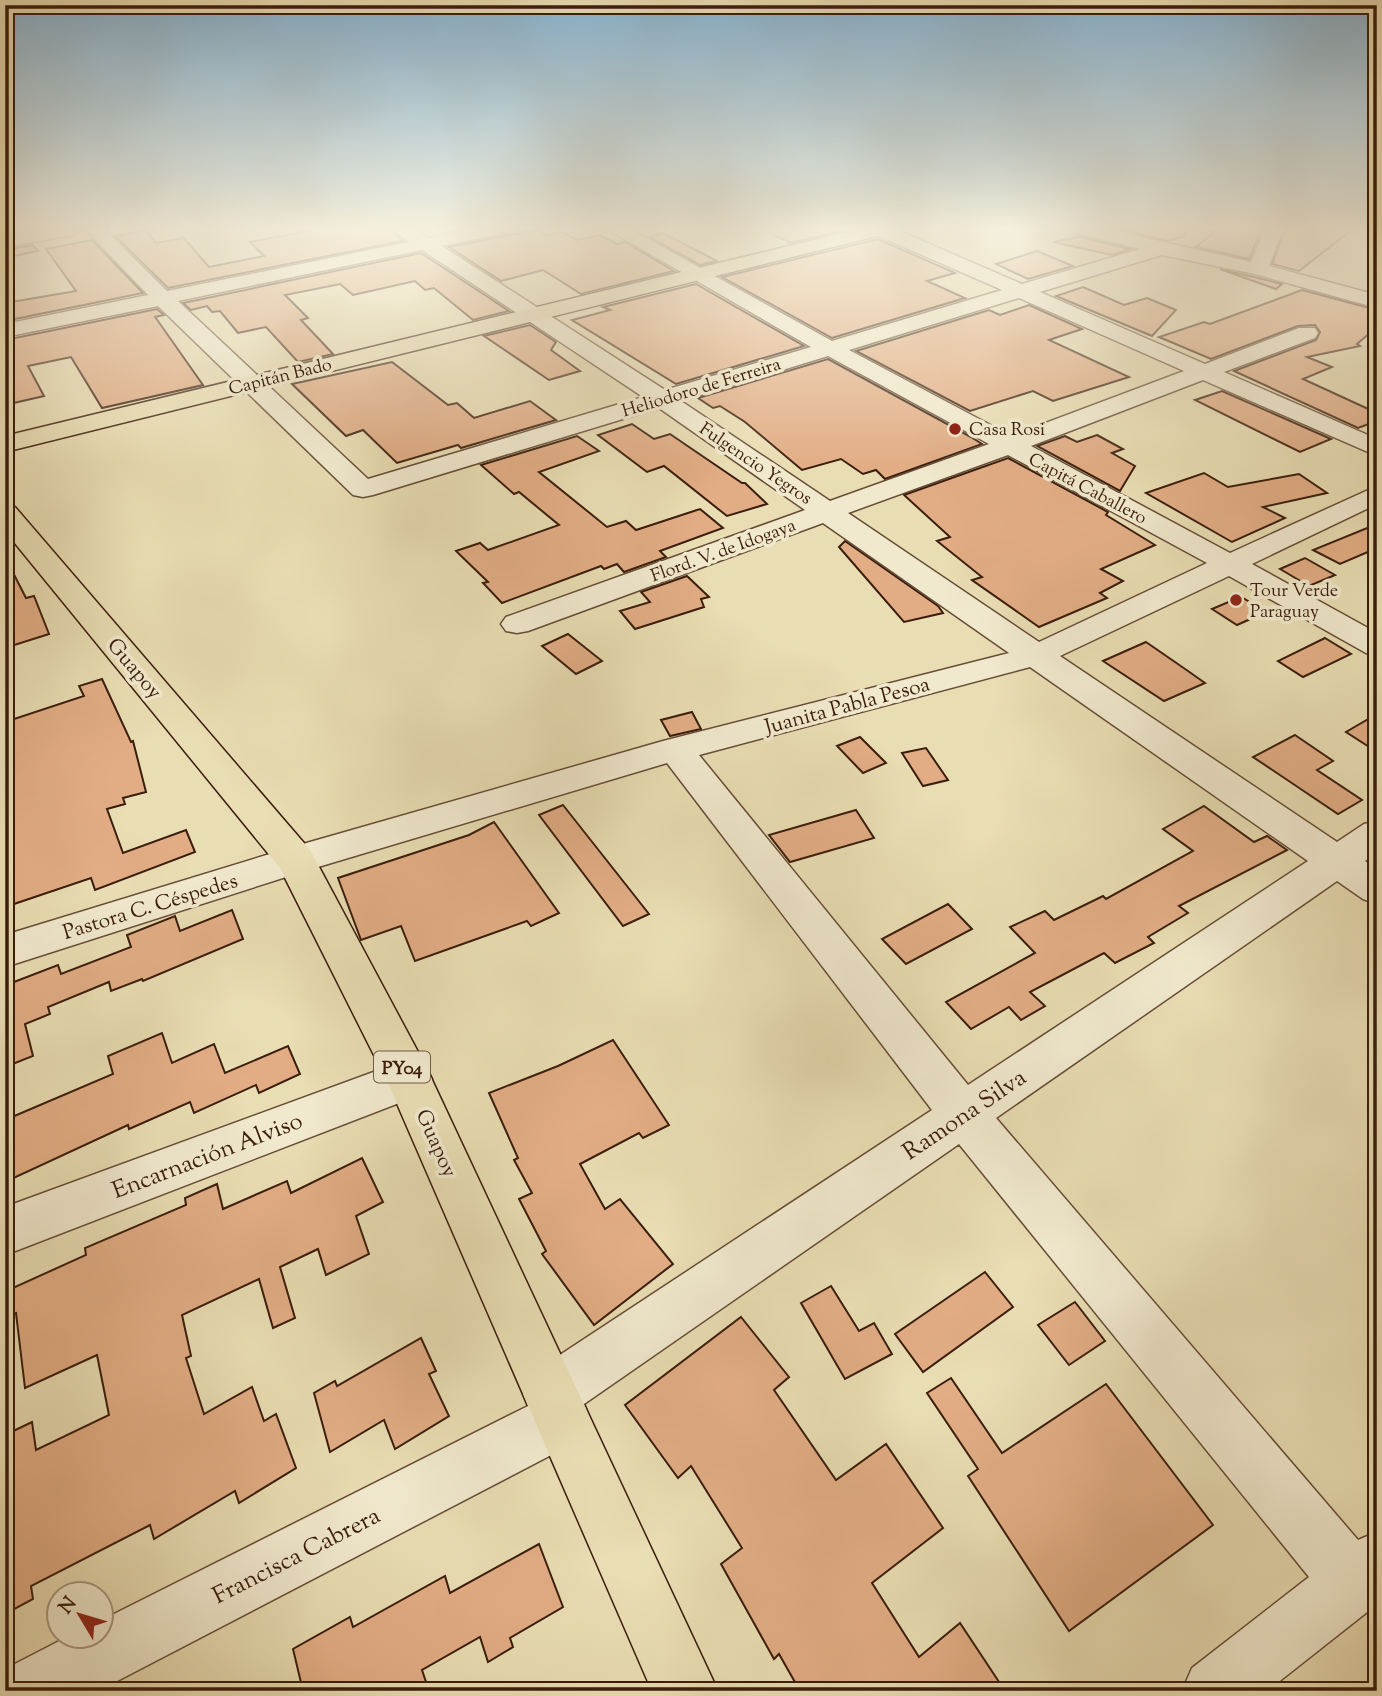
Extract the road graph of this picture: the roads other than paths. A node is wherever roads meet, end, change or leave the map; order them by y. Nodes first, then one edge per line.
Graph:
1 (118, 308) edge
2 (173, 308) edge
3 (525, 308) edge
4 (559, 308) edge
5 (756, 308) edge
6 (962, 308) edge
7 (1058, 308) edge
8 (534, 314) junction
9 (5, 331) edge
10 (1307, 332) dead end
11 (830, 348) junction
12 (1205, 373) junction
13 (251, 383) junction
14 (662, 399) junction
15 (5, 444) edge
16 (1008, 446) junction
17 (1377, 448) edge
18 (1377, 494) edge
19 (827, 512) junction
20 (5, 513) edge
21 (1230, 563) junction
22 (517, 624) dead end
23 (1377, 646) edge
24 (1037, 655) junction
25 (675, 749) junction
26 (1377, 834) edge
27 (296, 860) junction
28 (1335, 860) junction
29 (1377, 889) edge
30 (5, 951) edge
31 (409, 1079) junction
32 (963, 1115) junction
33 (5, 1231) edge
34 (557, 1407) junction
35 (1365, 1573) edge
36 (30, 1691) edge
37 (685, 1691) edge
38 (1215, 1691) edge

1 - 9 street
2 - 13 street
3 - 8 street, Fulgencio Yegros
4 - 8 main road, Capitán Bado
5 - 11 street, Capitá Caballero
6 - 11 street, Heliodoro de Ferreira
7 - 12 street
8 - 13 main road, Capitán Bado
8 - 14 street, Fulgencio Yegros
10 - 12 street, Flord. V. de Idogaya
11 - 14 street, Heliodoro de Ferreira
11 - 16 street, Capitá Caballero
12 - 16 street, Flord. V. de Idogaya
12 - 17 street
13 - 14 street, Heliodoro de Ferreira
13 - 15 main road, Capitán Bado
14 - 19 street, Fulgencio Yegros
16 - 19 street, Flord. V. de Idogaya
16 - 21 street, Capitá Caballero
18 - 21 street, Juanita Pabla Pesoa
19 - 22 street, Flord. V. de Idogaya
19 - 24 street, Fulgencio Yegros
20 - 27 main road, Guapoy / PY04
21 - 23 street, Capitá Caballero
21 - 24 street, Juanita Pabla Pesoa
24 - 25 street, Juanita Pabla Pesoa
24 - 28 street, Fulgencio Yegros
25 - 27 street, Juanita Pabla Pesoa
25 - 32 street
26 - 28 street, Ramona Silva
27 - 30 street, Pastora C. Céspedes
27 - 31 main road, Guapoy / PY04
28 - 29 street, Fulgencio Yegros
28 - 32 street, Ramona Silva
31 - 33 street, Encarnación Alviso
31 - 34 main road, Guapoy / PY04
32 - 34 street, Ramona Silva
32 - 35 street
34 - 36 street, Francisca Cabrera
34 - 37 main road, Guapoy / PY04
35 - 38 street

